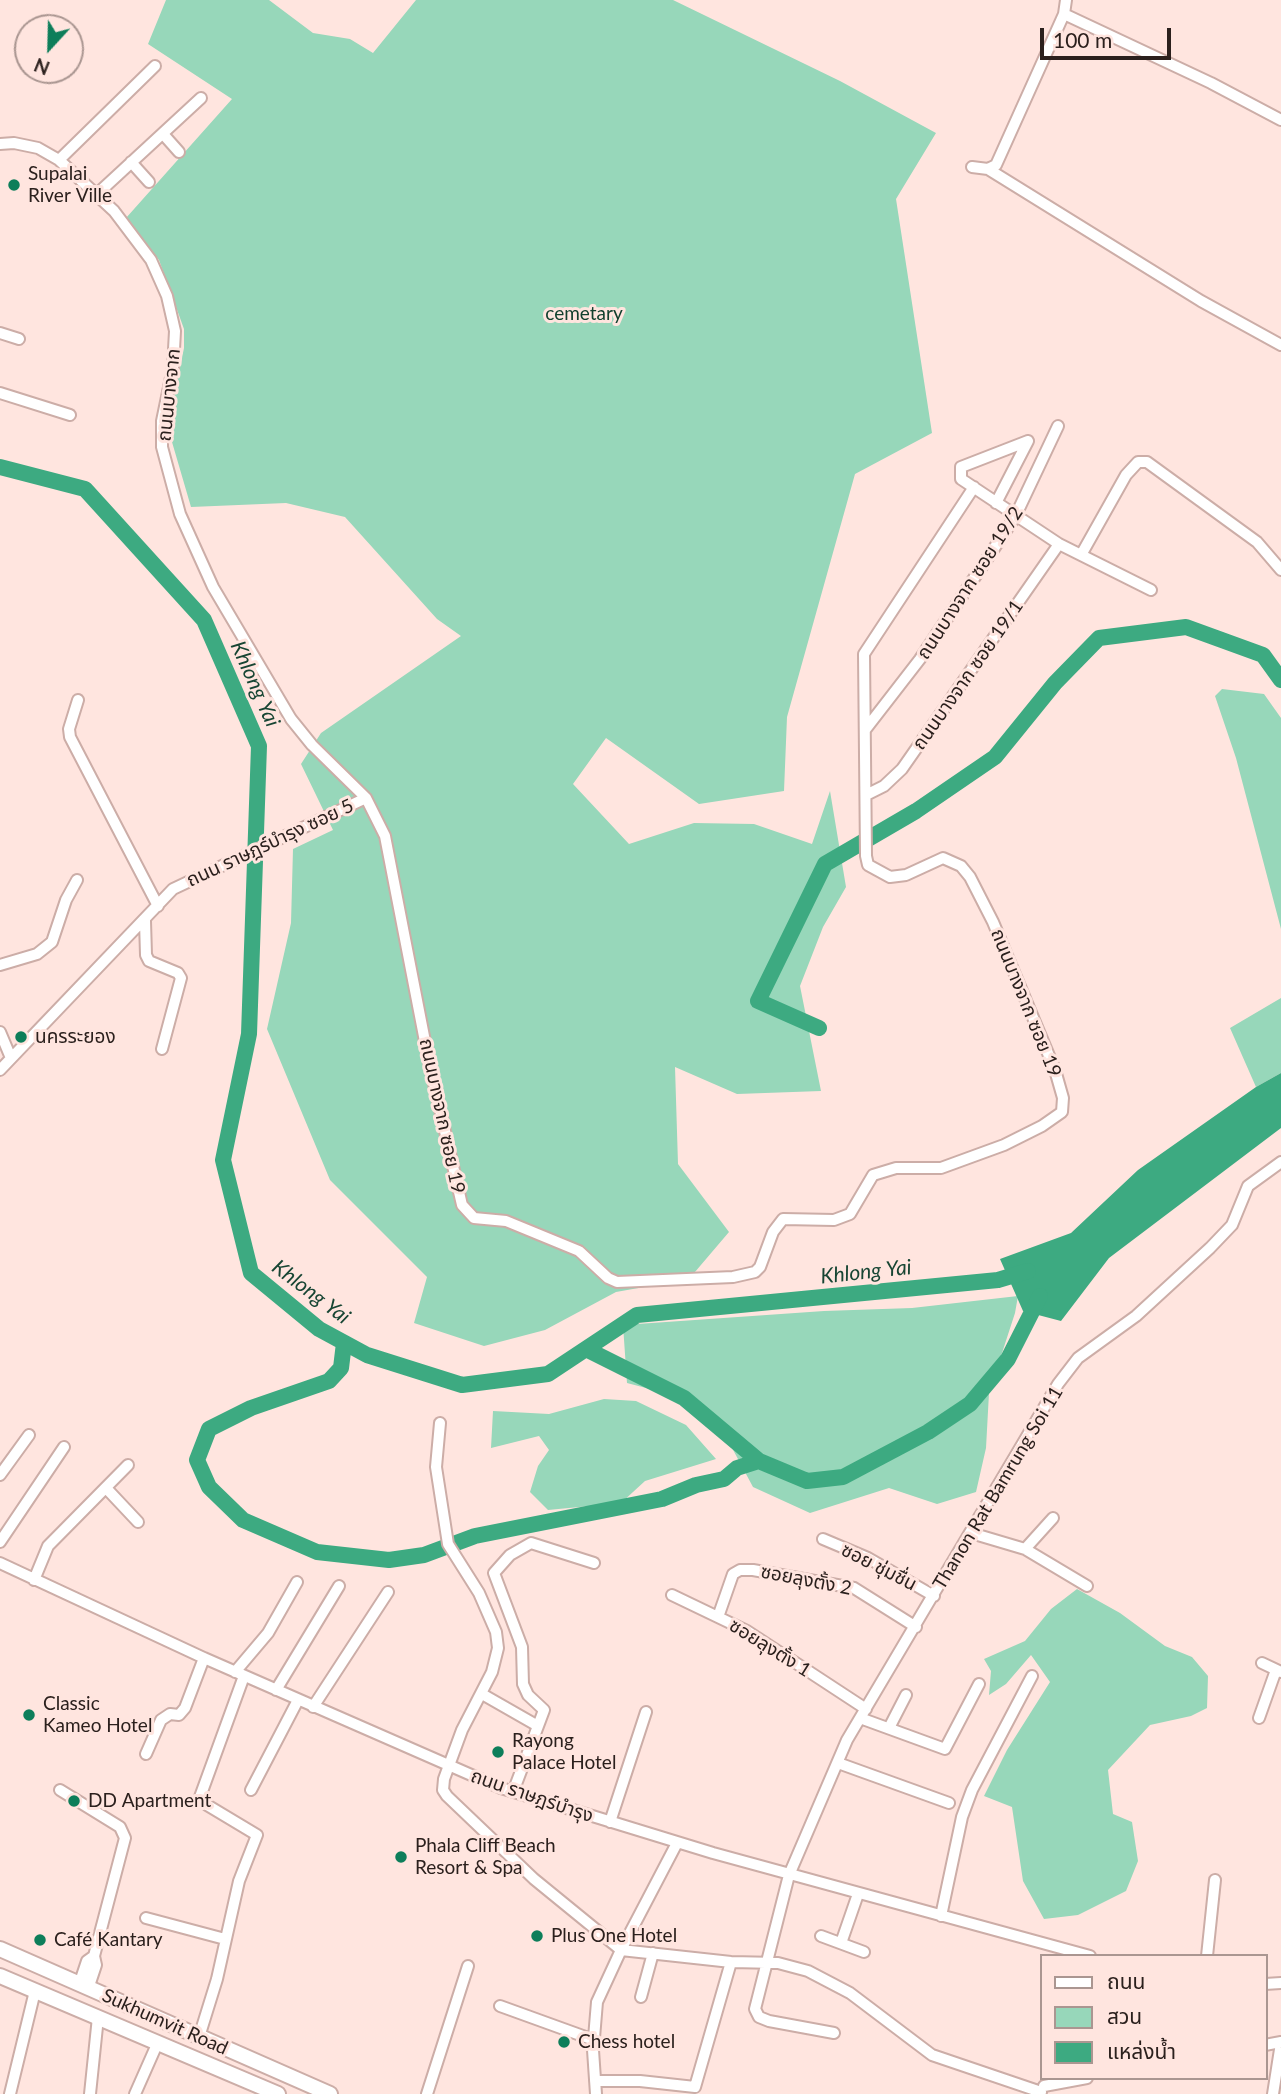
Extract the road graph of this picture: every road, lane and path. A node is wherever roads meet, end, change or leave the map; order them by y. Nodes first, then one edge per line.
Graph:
1 (1066, 0) edge
2 (1064, 14) junction
3 (155, 66) dead end
4 (201, 98) dead end
5 (1281, 120) edge
6 (163, 134) junction
7 (0, 144) edge
8 (178, 152) dead end
9 (59, 160) junction
10 (131, 162) junction
11 (972, 167) dead end
12 (988, 169) junction
13 (149, 182) dead end
14 (96, 195) junction
15 (0, 333) edge
16 (19, 339) dead end
17 (1281, 345) edge
18 (0, 393) edge
19 (70, 415) dead end
20 (1058, 426) dead end
21 (974, 488) junction
22 (996, 503) junction
23 (1015, 517) junction
24 (1059, 544) junction
25 (1081, 555) junction
26 (1281, 570) edge
27 (1152, 590) dead end
28 (78, 700) dead end
29 (865, 730) junction
30 (866, 795) junction
31 (366, 798) junction
32 (77, 880) dead end
33 (158, 906) junction
34 (145, 921) junction
35 (0, 965) edge
36 (0, 1032) edge
37 (162, 1049) dead end
38 (11, 1058) junction
39 (0, 1070) edge
40 (1281, 1162) edge
41 (440, 1423) dead end
42 (29, 1435) dead end
43 (64, 1447) dead end
44 (128, 1465) dead end
45 (0, 1475) edge
46 (106, 1489) junction
47 (1053, 1518) dead end
48 (138, 1522) dead end
49 (971, 1533) junction
50 (823, 1539) dead end
51 (0, 1542) edge
52 (1025, 1549) junction
53 (594, 1563) dead end
54 (1, 1566) edge
55 (34, 1580) junction
56 (297, 1582) dead end
57 (339, 1586) dead end
58 (1087, 1586) dead end
59 (388, 1592) dead end
60 (672, 1595) dead end
61 (934, 1596) junction
62 (718, 1617) junction
63 (916, 1627) junction
64 (204, 1658) junction
65 (1262, 1664) dead end
66 (1279, 1671) edge
67 (239, 1674) junction
68 (1032, 1676) dead end
69 (979, 1684) dead end
70 (276, 1690) junction
71 (482, 1694) junction
72 (906, 1695) dead end
73 (298, 1700) junction
74 (313, 1707) junction
75 (646, 1712) dead end
76 (863, 1713) junction
77 (1259, 1718) dead end
78 (538, 1726) junction
79 (889, 1728) junction
80 (146, 1754) dead end
81 (838, 1763) junction
82 (451, 1767) junction
83 (60, 1790) dead end
84 (251, 1790) dead end
85 (513, 1792) junction
86 (949, 1803) dead end
87 (610, 1822) junction
88 (677, 1843) junction
89 (789, 1875) junction
90 (1215, 1880) dead end
91 (858, 1894) junction
92 (941, 1916) junction
93 (146, 1918) dead end
94 (821, 1936) dead end
95 (225, 1939) junction
96 (841, 1943) junction
97 (0, 1949) edge
98 (621, 1950) junction
99 (864, 1952) dead end
100 (653, 1953) junction
101 (1083, 1954) edge
102 (1207, 1954) edge
103 (731, 1962) junction
104 (768, 1963) junction
105 (468, 1966) dead end
106 (0, 1976) edge
107 (84, 1987) junction
108 (35, 1991) junction
109 (641, 1997) dead end
110 (500, 2006) dead end
111 (98, 2017) junction
112 (834, 2033) dead end
113 (199, 2037) junction
114 (594, 2040) junction
115 (158, 2042) junction
116 (1281, 2043) edge
117 (1078, 2080) edge
118 (595, 2081) junction
119 (1043, 2088) edge
120 (10, 2094) edge
121 (90, 2094) edge
122 (135, 2094) edge
123 (278, 2094) edge
124 (330, 2094) edge
125 (427, 2094) edge
126 (596, 2094) edge
127 (1273, 2094) edge

1 - 2 street
2 - 5 street
2 - 12 street
3 - 9 street
4 - 6 street
6 - 8 street
6 - 10 street
7 - 9 street, ถนนบางจาก
9 - 14 street, ถนนบางจาก
10 - 13 street
10 - 14 street
11 - 12 street
12 - 17 street
14 - 31 street, ถนนบางจาก
15 - 16 street
18 - 19 street
20 - 23 street, ถนนบางจาก ซอย 19/2
21 - 22 street
21 - 22 street
21 - 29 street, ถนนบางจาก ซอย 19
22 - 23 street
23 - 24 street
23 - 29 street, ถนนบางจาก ซอย 19/2
24 - 25 street
24 - 30 street, ถนนบางจาก ซอย 19/1
25 - 26 street
25 - 27 street
28 - 33 street
29 - 30 street, ถนนบางจาก ซอย 19
30 - 31 street, ถนนบางจาก ซอย 19
31 - 33 street, ถนน ราษฎร์บำรุง ซอย 5
32 - 35 street
33 - 34 street, ถนน ราษฎร์บำรุง ซอย 5
34 - 37 street
34 - 38 street, ถนน ราษฎร์บำรุง ซอย 5
36 - 38 street
38 - 39 street, ถนน ราษฎร์บำรุง ซอย 5
40 - 49 street, Thanon Rat Bamrung Soi 11
41 - 71 street
42 - 45 street
43 - 51 street
44 - 46 street
46 - 48 street
46 - 55 street
47 - 52 street
49 - 52 street
49 - 61 street, Thanon Rat Bamrung Soi 11
50 - 61 street, ซอย ชุ่มชื่น
52 - 58 street
53 - 78 street
54 - 55 street, ถนน ราษฎร์บำรุง
55 - 64 street, ถนน ราษฎร์บำรุง
56 - 67 street
57 - 70 street
59 - 74 street
60 - 62 street, ซอยลุงตั้ง 1
61 - 63 street, Thanon Rat Bamrung Soi 11
62 - 63 street, ซอยลุงตั้ง 2
62 - 76 street, ซอยลุงตั้ง 1
63 - 76 street, Thanon Rat Bamrung Soi 11
64 - 67 street, ถนน ราษฎร์บำรุง
64 - 80 street
65 - 66 street
66 - 77 street
67 - 70 street, ถนน ราษฎร์บำรุง
67 - 95 street
68 - 92 street
69 - 79 street, ซอยลุงตั้ง 1
70 - 73 street, ถนน ราษฎร์บำรุง
71 - 78 street
71 - 82 street
72 - 79 street
73 - 74 street, ถนน ราษฎร์บำรุง
73 - 84 street
74 - 82 street, ถนน ราษฎร์บำรุง
75 - 87 street
76 - 79 street, ซอยลุงตั้ง 1
76 - 81 street, Thanon Rat Bamrung Soi 11
78 - 85 street
81 - 86 street
81 - 89 street, Thanon Rat Bamrung Soi 11
82 - 85 street, ถนน ราษฎร์บำรุง
82 - 98 street
83 - 107 street
85 - 87 street, ถนน ราษฎร์บำรุง
87 - 88 street, ถนน ราษฎร์บำรุง
88 - 89 street, ถนน ราษฎร์บำรุง
88 - 98 street
89 - 91 street, ถนน ราษฎร์บำรุง
89 - 104 street, Thanon Rat Bamrung Soi 11
90 - 102 street
91 - 92 street, ถนน ราษฎร์บำรุง
91 - 96 street
92 - 101 street, ถนน ราษฎร์บำรุง
93 - 95 street
94 - 96 street
95 - 113 street
96 - 99 street
97 - 107 main road, Sukhumvit Road
98 - 100 street
98 - 114 street
100 - 103 street
100 - 109 street
103 - 104 street
103 - 118 street
104 - 112 street, Thanon Rat Bamrung Soi 11
104 - 119 street
105 - 125 street
106 - 108 main road, Sukhumvit Road
107 - 113 main road, Sukhumvit Road
108 - 111 main road, Sukhumvit Road
108 - 120 street
110 - 114 street
111 - 115 main road, Sukhumvit Road
111 - 121 street
113 - 124 main road, Sukhumvit Road
114 - 118 street
115 - 122 street
115 - 123 main road, Sukhumvit Road
116 - 127 street
117 - 119 street
118 - 126 street

